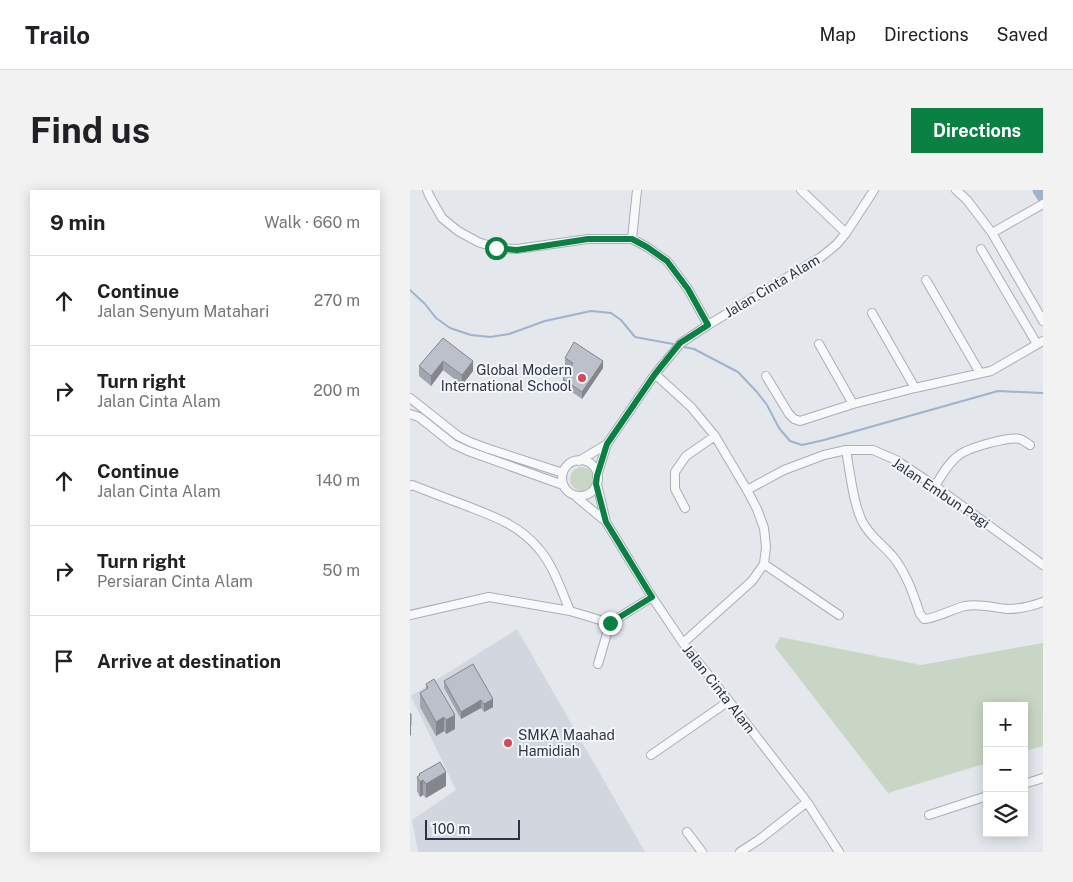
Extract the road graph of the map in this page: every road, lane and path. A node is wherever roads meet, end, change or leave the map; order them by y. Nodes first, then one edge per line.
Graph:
1 (427, 190) edge
2 (637, 190) edge
3 (802, 190) edge
4 (874, 190) edge
5 (956, 190) edge
6 (1039, 206) edge
7 (846, 233) junction
8 (992, 233) junction
9 (632, 239) junction
10 (982, 249) dead end
11 (926, 280) dead end
12 (872, 313) dead end
13 (1043, 321) edge
14 (708, 325) junction
15 (1040, 342) edge
16 (818, 344) dead end
17 (980, 373) junction
18 (655, 374) junction
19 (766, 376) dead end
20 (915, 388) junction
21 (410, 398) edge
22 (853, 404) junction
23 (410, 414) edge
24 (715, 436) junction
25 (607, 444) junction
26 (1030, 445) dead end
27 (846, 450) junction
28 (579, 461) junction
29 (563, 474) junction
30 (597, 480) junction
31 (563, 485) junction
32 (410, 486) edge
33 (935, 486) junction
34 (747, 490) junction
35 (575, 496) junction
36 (685, 508) dead end
37 (606, 522) junction
38 (764, 564) junction
39 (1043, 565) edge
40 (652, 597) junction
41 (1043, 602) edge
42 (570, 611) junction
43 (410, 615) edge
44 (839, 615) dead end
45 (610, 623) junction
46 (683, 643) junction
47 (598, 664) dead end
48 (729, 701) junction
49 (651, 755) dead end
50 (1043, 778) edge
51 (1028, 783) edge
52 (983, 797) edge
53 (806, 802) junction
54 (929, 815) dead end
55 (687, 832) dead end
56 (702, 852) edge
57 (740, 852) edge
58 (839, 852) edge

1 - 9 street
2 - 9 street
3 - 7 street
4 - 7 street, Jalan Cinta Alam
5 - 8 street
6 - 8 street
7 - 14 street, Jalan Cinta Alam
8 - 13 street
9 - 14 street
10 - 15 street
11 - 17 street
12 - 20 street
14 - 18 street, Jalan Cinta Alam
15 - 17 street
16 - 22 street
17 - 20 street
18 - 24 street
18 - 25 street, Jalan Cinta Alam
19 - 22 street
20 - 22 street
21 - 29 street
23 - 31 street
24 - 34 street
24 - 36 street
25 - 28 street, Jalan Cinta Alam
25 - 30 street, Jalan Cinta Alam
26 - 33 street
27 - 33 street, Jalan Embun Pagi
27 - 34 street, Jalan Embun Pagi
27 - 41 street
28 - 29 street
28 - 30 street
29 - 31 street
30 - 35 street
30 - 37 street, Jalan Cinta Alam
31 - 35 street
32 - 42 street
33 - 39 street, Jalan Embun Pagi
34 - 38 street
35 - 37 street, Jalan Cinta Alam
37 - 40 street, Jalan Cinta Alam
38 - 44 street
38 - 46 street
40 - 45 street
40 - 46 street, Jalan Cinta Alam
42 - 43 street
42 - 45 street
45 - 47 street
46 - 48 street, Jalan Cinta Alam
48 - 49 street
48 - 53 street, Jalan Cinta Alam
50 - 51 street
52 - 54 street
53 - 57 street
53 - 58 street, Jalan Cinta Alam
55 - 56 street

